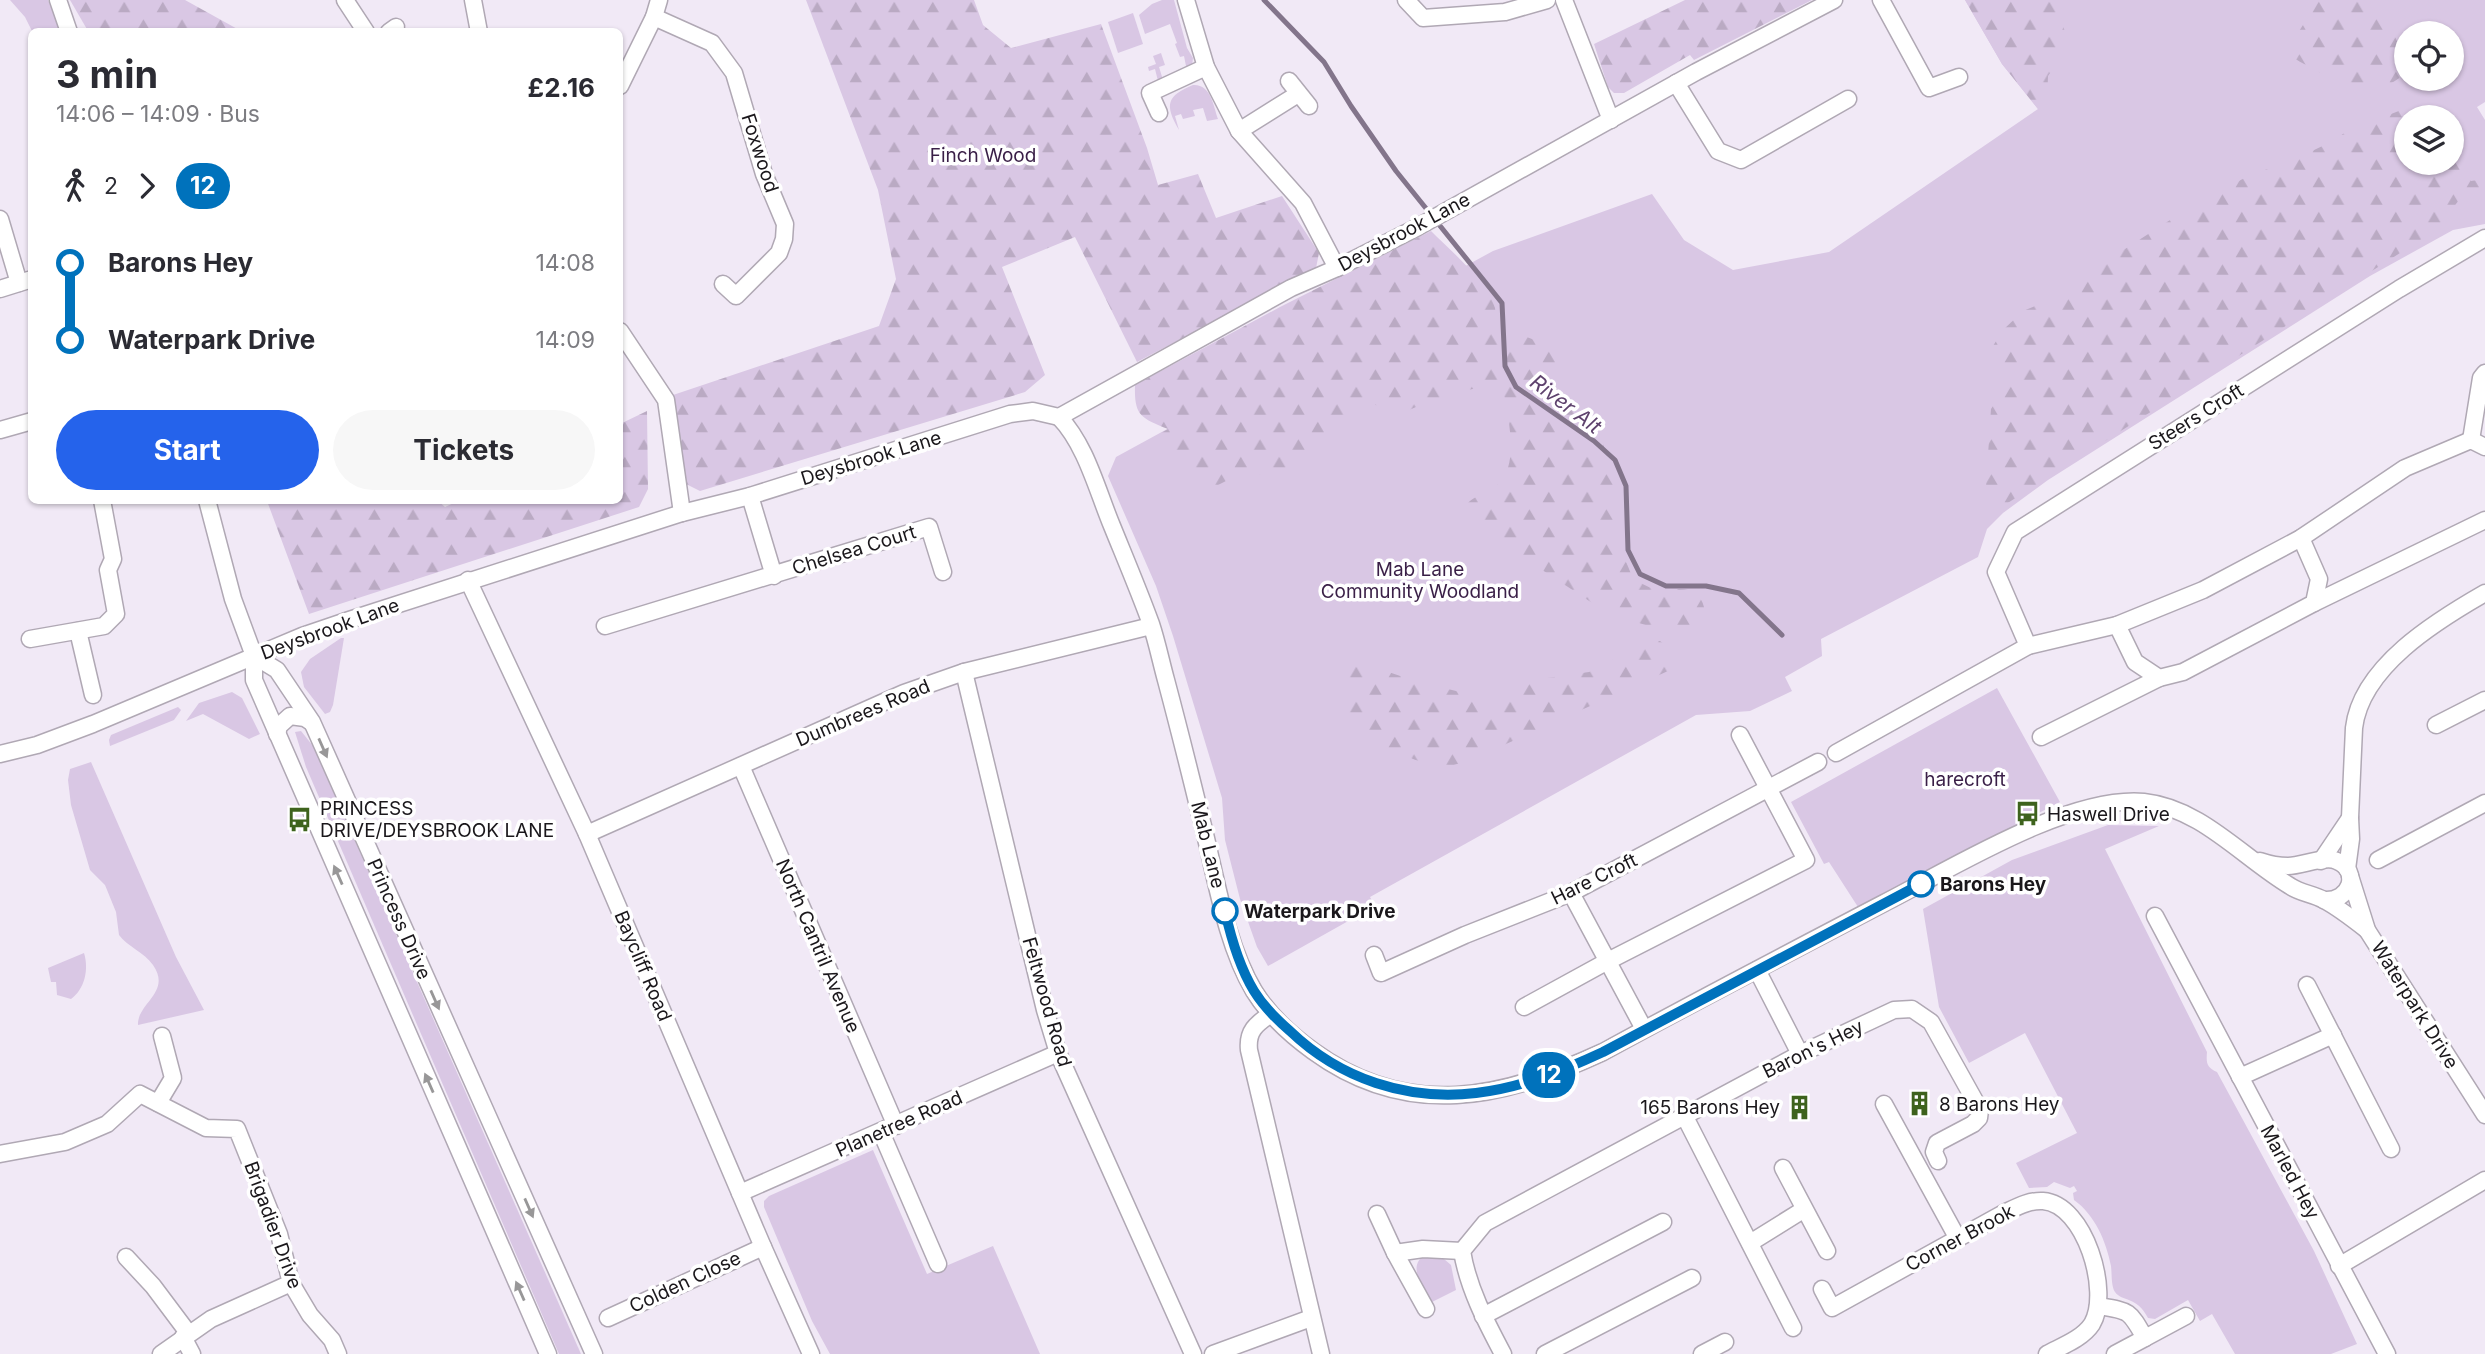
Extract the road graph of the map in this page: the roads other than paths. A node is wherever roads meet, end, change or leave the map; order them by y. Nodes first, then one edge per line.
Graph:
1 (58, 0) edge
2 (345, 0) edge
3 (473, 0) edge
4 (659, 0) edge
5 (1186, 0) edge
6 (1406, 0) edge
7 (1547, 0) edge
8 (1564, 0) edge
9 (1834, 0) edge
10 (1881, 0) edge
11 (654, 18) junction
12 (68, 28) edge
13 (363, 28) edge
14 (478, 28) edge
15 (1206, 67) junction
16 (1959, 77) dead end
17 (623, 79) edge
18 (1676, 83) junction
19 (1299, 94) dead end
20 (1849, 99) dead end
21 (1159, 113) dead end
22 (1611, 120) junction
23 (1239, 131) junction
24 (0, 219) edge
25 (2485, 238) edge
26 (1336, 268) junction
27 (25, 281) edge
28 (723, 284) dead end
29 (0, 289) edge
30 (623, 336) edge
31 (2485, 373) edge
32 (1059, 417) junction
33 (28, 422) edge
34 (0, 430) edge
35 (2478, 444) edge
36 (750, 496) junction
37 (104, 504) edge
38 (207, 504) edge
39 (682, 513) junction
40 (2485, 520) edge
41 (2301, 538) junction
42 (943, 572) dead end
43 (774, 576) junction
44 (468, 580) junction
45 (2485, 593) edge
46 (2314, 603) junction
47 (2117, 625) junction
48 (605, 626) dead end
49 (1151, 626) junction
50 (78, 631) junction
51 (30, 639) dead end
52 (2028, 646) junction
53 (254, 656) junction
54 (964, 672) junction
55 (2159, 678) junction
56 (93, 695) dead end
57 (2485, 700) edge
58 (312, 722) junction
59 (2437, 725) dead end
60 (277, 734) junction
61 (1740, 735) dead end
62 (2041, 737) dead end
63 (1836, 753) dead end
64 (0, 754) edge
65 (1818, 762) dead end
66 (741, 766) junction
67 (1769, 788) junction
68 (2485, 803) edge
69 (2350, 818) junction
70 (587, 834) junction
71 (2255, 859) junction
72 (2378, 860) dead end
73 (2319, 861) junction
74 (2349, 872) junction
75 (1571, 893) junction
76 (2321, 898) junction
77 (2155, 916) dead end
78 (2367, 930) junction
79 (1374, 955) dead end
80 (1606, 962) junction
81 (1757, 970) junction
82 (2307, 985) dead end
83 (1524, 1007) dead end
84 (1271, 1014) junction
85 (1644, 1029) junction
86 (2333, 1035) junction
87 (162, 1036) dead end
88 (1058, 1053) junction
89 (1800, 1054) junction
90 (2240, 1077) junction
91 (158, 1103) junction
92 (1884, 1104) dead end
93 (2485, 1115) edge
94 (1685, 1117) junction
95 (889, 1129) junction
96 (2390, 1149) dead end
97 (0, 1154) edge
98 (1916, 1162) junction
99 (1783, 1168) dead end
100 (2485, 1180) edge
101 (740, 1193) junction
102 (1803, 1210) junction
103 (1377, 1214) dead end
104 (1663, 1222) dead end
105 (1958, 1239) junction
106 (1751, 1243) junction
107 (762, 1247) junction
108 (1462, 1251) junction
109 (1827, 1251) dead end
110 (1395, 1253) junction
111 (126, 1257) dead end
112 (938, 1264) dead end
113 (2339, 1266) junction
114 (1692, 1278) dead end
115 (290, 1283) junction
116 (1822, 1289) dead end
117 (2098, 1306) junction
118 (1426, 1309) dead end
119 (1483, 1316) junction
120 (2186, 1316) dead end
121 (608, 1318) dead end
122 (1311, 1318) junction
123 (1793, 1328) dead end
124 (186, 1336) junction
125 (2145, 1338) junction
126 (1725, 1342) dead end
127 (161, 1354) edge
128 (192, 1354) edge
129 (338, 1354) edge
130 (548, 1354) edge
131 (594, 1354) edge
132 (811, 1354) edge
133 (1194, 1354) edge
134 (1213, 1354) edge
135 (1321, 1354) edge
136 (1503, 1354) edge
137 (1545, 1354) edge
138 (1702, 1354) edge
139 (2047, 1354) edge
140 (2115, 1354) edge
141 (2387, 1354) edge

1 - 12 street
2 - 13 street
3 - 14 street
4 - 11 street
5 - 15 street
6 - 7 street
8 - 22 street
9 - 18 street, Deysbrook Lane
10 - 16 street
11 - 17 street
11 - 28 street, Foxwood
15 - 21 street
15 - 23 street
18 - 20 street
18 - 22 street, Deysbrook Lane
19 - 23 street
22 - 26 street, Deysbrook Lane
23 - 26 street
24 - 27 street
25 - 52 street, Steers Croft
26 - 32 street, Deysbrook Lane
27 - 29 street
30 - 39 street
31 - 35 street
32 - 36 street, Deysbrook Lane
32 - 49 street, Mab Lane
33 - 34 street
35 - 41 street
36 - 39 street, Deysbrook Lane
36 - 43 street, Chelsea Court
37 - 50 street
38 - 53 street
39 - 44 street, Deysbrook Lane
40 - 46 street
41 - 46 street
41 - 47 street
42 - 43 street, Chelsea Court
43 - 48 street, Chelsea Court
44 - 53 street, Deysbrook Lane
44 - 70 street, Baycliff Road
45 - 69 street
46 - 55 street
47 - 52 street
47 - 55 street
49 - 54 street, Dumbrees Road
49 - 84 street, Mab Lane
50 - 51 street
50 - 56 street
52 - 63 street
53 - 58 street, Princess Drive
53 - 60 street, Princess Drive
53 - 64 street, Deysbrook Lane
54 - 66 street, Dumbrees Road
54 - 88 street, Feltwood Road
55 - 62 street
57 - 59 street
58 - 60 street
58 -> 131 street, Princess Drive
130 -> 60 street, Princess Drive
61 - 67 street
65 - 67 street, Hare Croft
66 - 70 street, Dumbrees Road
66 - 95 street, North Cantril Avenue
67 - 75 street, Hare Croft
67 - 80 street
68 - 72 street
69 - 73 street
69 - 74 street
70 - 101 street, Baycliff Road
71 - 73 street, Waterpark Drive
71 - 76 street, Waterpark Drive
71 - 81 street, Waterpark Drive
73 - 74 street, Waterpark Drive
73 - 76 street
74 - 76 street
74 - 78 street, Waterpark Drive
75 - 79 street, Hare Croft
75 - 80 street
76 - 78 street, Waterpark Drive
77 - 90 street, Marled Hey
78 - 93 street, Waterpark Drive
80 - 83 street
80 - 85 street
81 - 85 street, Waterpark Drive
81 - 89 street
82 - 86 street
84 - 85 street, Waterpark Drive
84 - 122 street
86 - 90 street
86 - 96 street
87 - 91 street
88 - 95 street, Planetree Road
88 - 133 street, Feltwood Road
89 - 94 street, Baron's Hey
89 - 98 street, Baron's Hey
90 - 113 street, Marled Hey
91 - 97 street, Brigadier Drive
91 - 115 street, Brigadier Drive
92 - 98 street
94 - 106 street
94 - 108 street, Baron's Hey
95 - 101 street, Planetree Road
95 - 112 street, North Cantril Avenue
98 - 105 street
99 - 102 street
100 - 113 street
101 - 107 street, Baycliff Road
102 - 106 street
102 - 109 street
103 - 110 street
104 - 119 street
105 - 116 street, Corner Brook
105 - 117 street, Corner Brook
106 - 123 street
107 - 121 street, Colden Close
107 - 132 street, Baycliff Road
108 - 110 street
108 - 119 street
110 - 118 street
111 - 124 street
113 - 141 street, Marled Hey
114 - 137 street
115 - 124 street
115 - 129 street, Brigadier Drive
117 - 125 street
117 - 139 street
119 - 136 street
120 - 125 street
122 - 134 street
122 - 135 street
124 - 127 street
124 - 128 street
125 - 140 street
126 - 138 street

